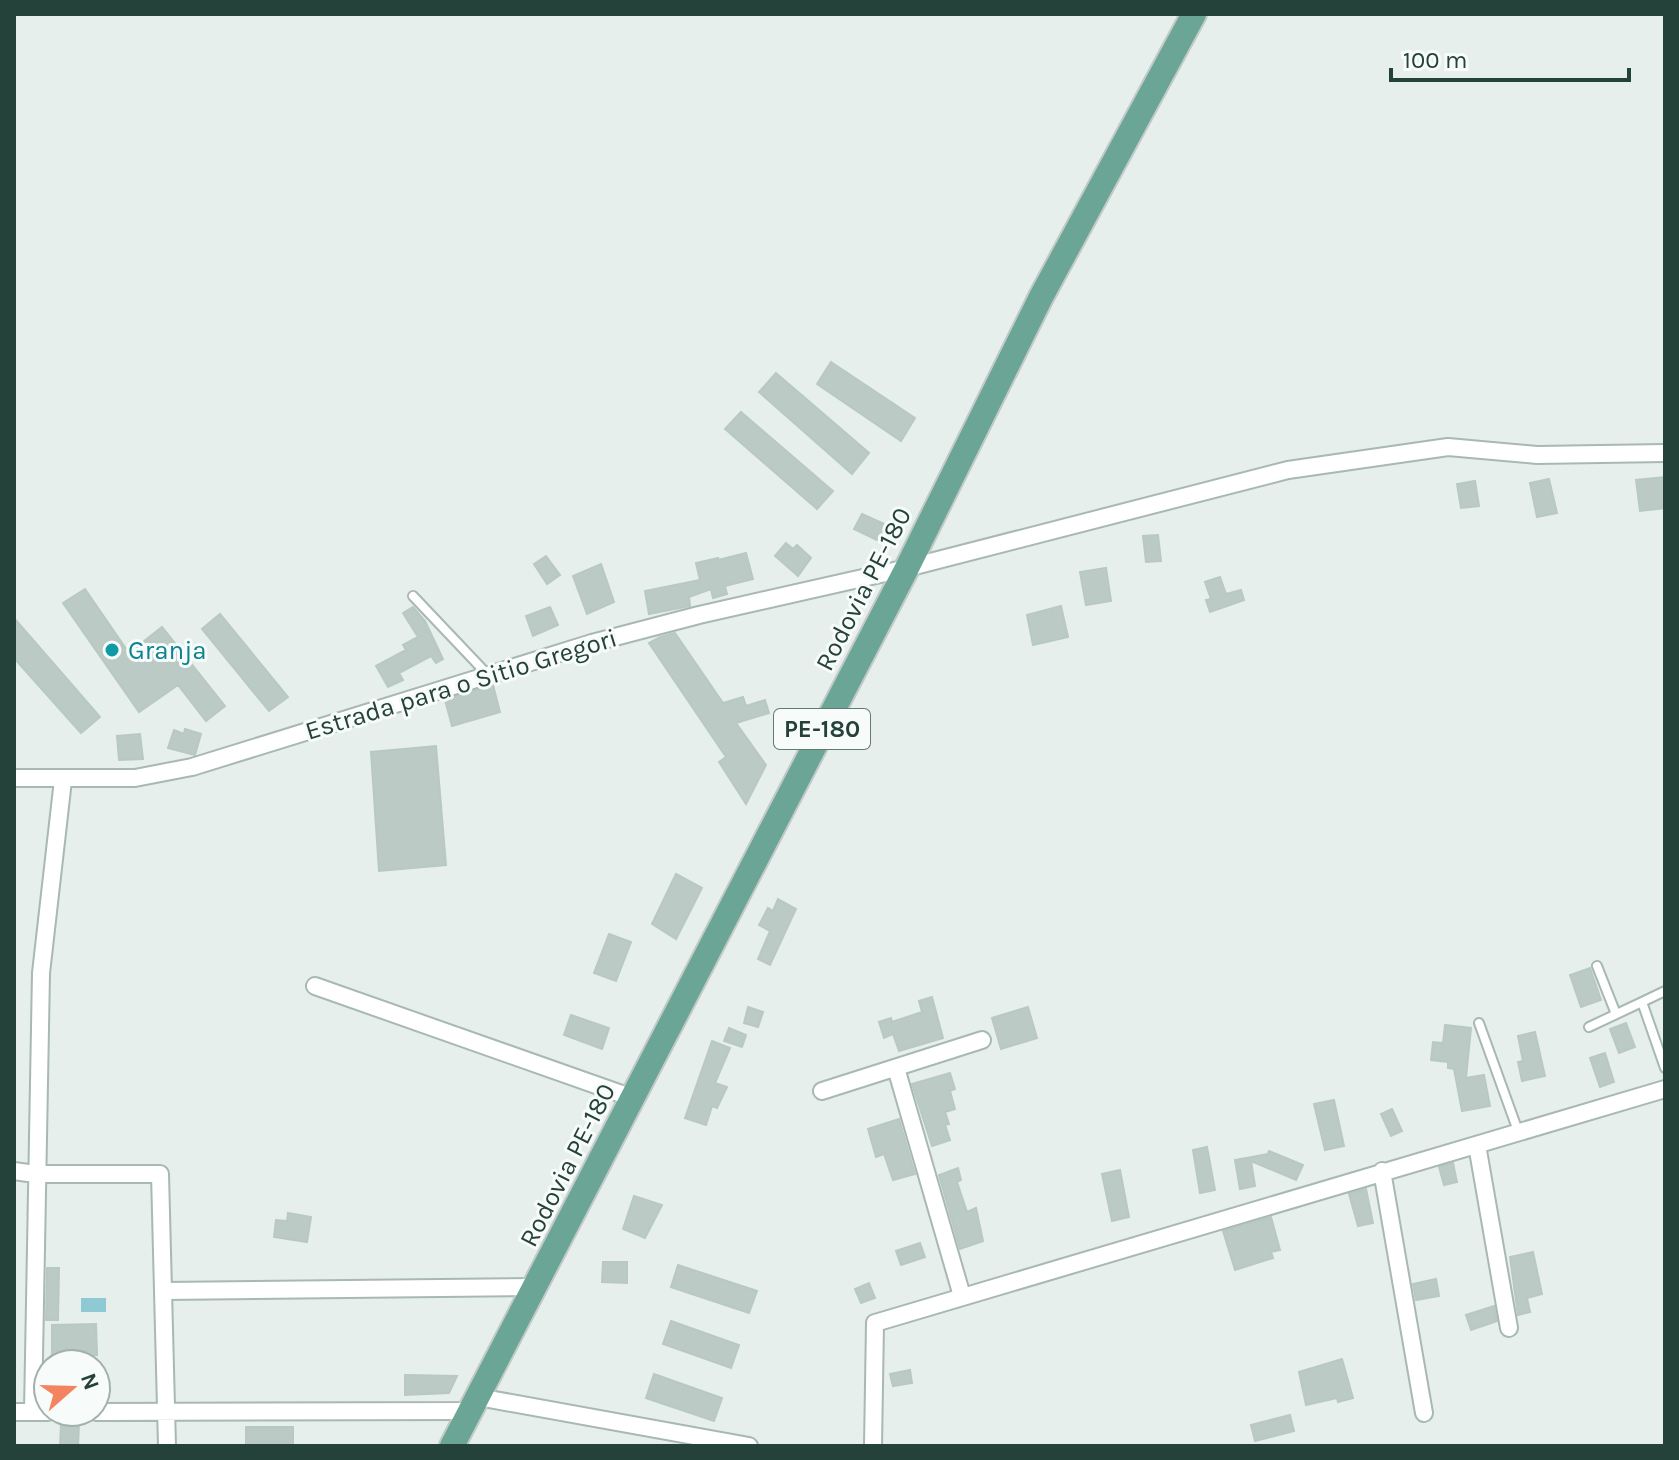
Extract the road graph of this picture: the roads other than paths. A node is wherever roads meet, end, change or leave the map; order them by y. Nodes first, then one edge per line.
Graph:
1 (1194, 14) edge
2 (1665, 453) edge
3 (907, 568) junction
4 (413, 596) dead end
5 (487, 675) junction
6 (14, 778) edge
7 (63, 780) junction
8 (1597, 966) dead end
9 (315, 986) dead end
10 (1665, 991) edge
11 (1642, 1002) junction
12 (1616, 1014) junction
13 (1479, 1023) dead end
14 (1589, 1027) dead end
15 (982, 1040) dead end
16 (896, 1068) junction
17 (1665, 1068) edge
18 (1665, 1089) edge
19 (822, 1091) dead end
20 (633, 1098) junction
21 (1518, 1131) junction
22 (1477, 1145) junction
23 (14, 1171) edge
24 (1382, 1171) junction
25 (35, 1174) junction
26 (536, 1287) junction
27 (164, 1291) junction
28 (962, 1296) junction
29 (1509, 1328) dead end
30 (39, 1348) edge
31 (474, 1404) junction
32 (112, 1412) edge
33 (168, 1412) junction
34 (1424, 1413) dead end
35 (167, 1446) edge
36 (452, 1446) edge
37 (749, 1446) edge
38 (873, 1446) edge

1 - 3 main road, Rodovia PE-180 / PE-180
2 - 3 street, Estrada para o Sitio Gregori
3 - 5 street, Estrada para o Sitio Gregori
3 - 20 main road, Rodovia PE-180 / PE-180
4 - 5 lane
5 - 7 street, Estrada para o Sitio Gregori
6 - 7 street, Estrada para o Sitio Gregori
7 - 25 street
8 - 12 lane
9 - 20 street
10 - 11 lane
11 - 12 lane
11 - 17 lane
12 - 14 lane
13 - 21 lane
15 - 16 street
16 - 19 street
16 - 28 street
18 - 21 street
20 - 26 main road, Rodovia PE-180 / PE-180
21 - 22 street
22 - 24 street
22 - 29 street
23 - 25 street
24 - 28 street
24 - 34 street
25 - 27 street
25 - 30 street
26 - 27 street
26 - 31 main road, Rodovia PE-180 / PE-180
27 - 33 street
28 - 38 street
31 - 33 street
31 - 36 main road, Rodovia PE-180 / PE-180
31 - 37 street
32 - 33 street
33 - 35 street

